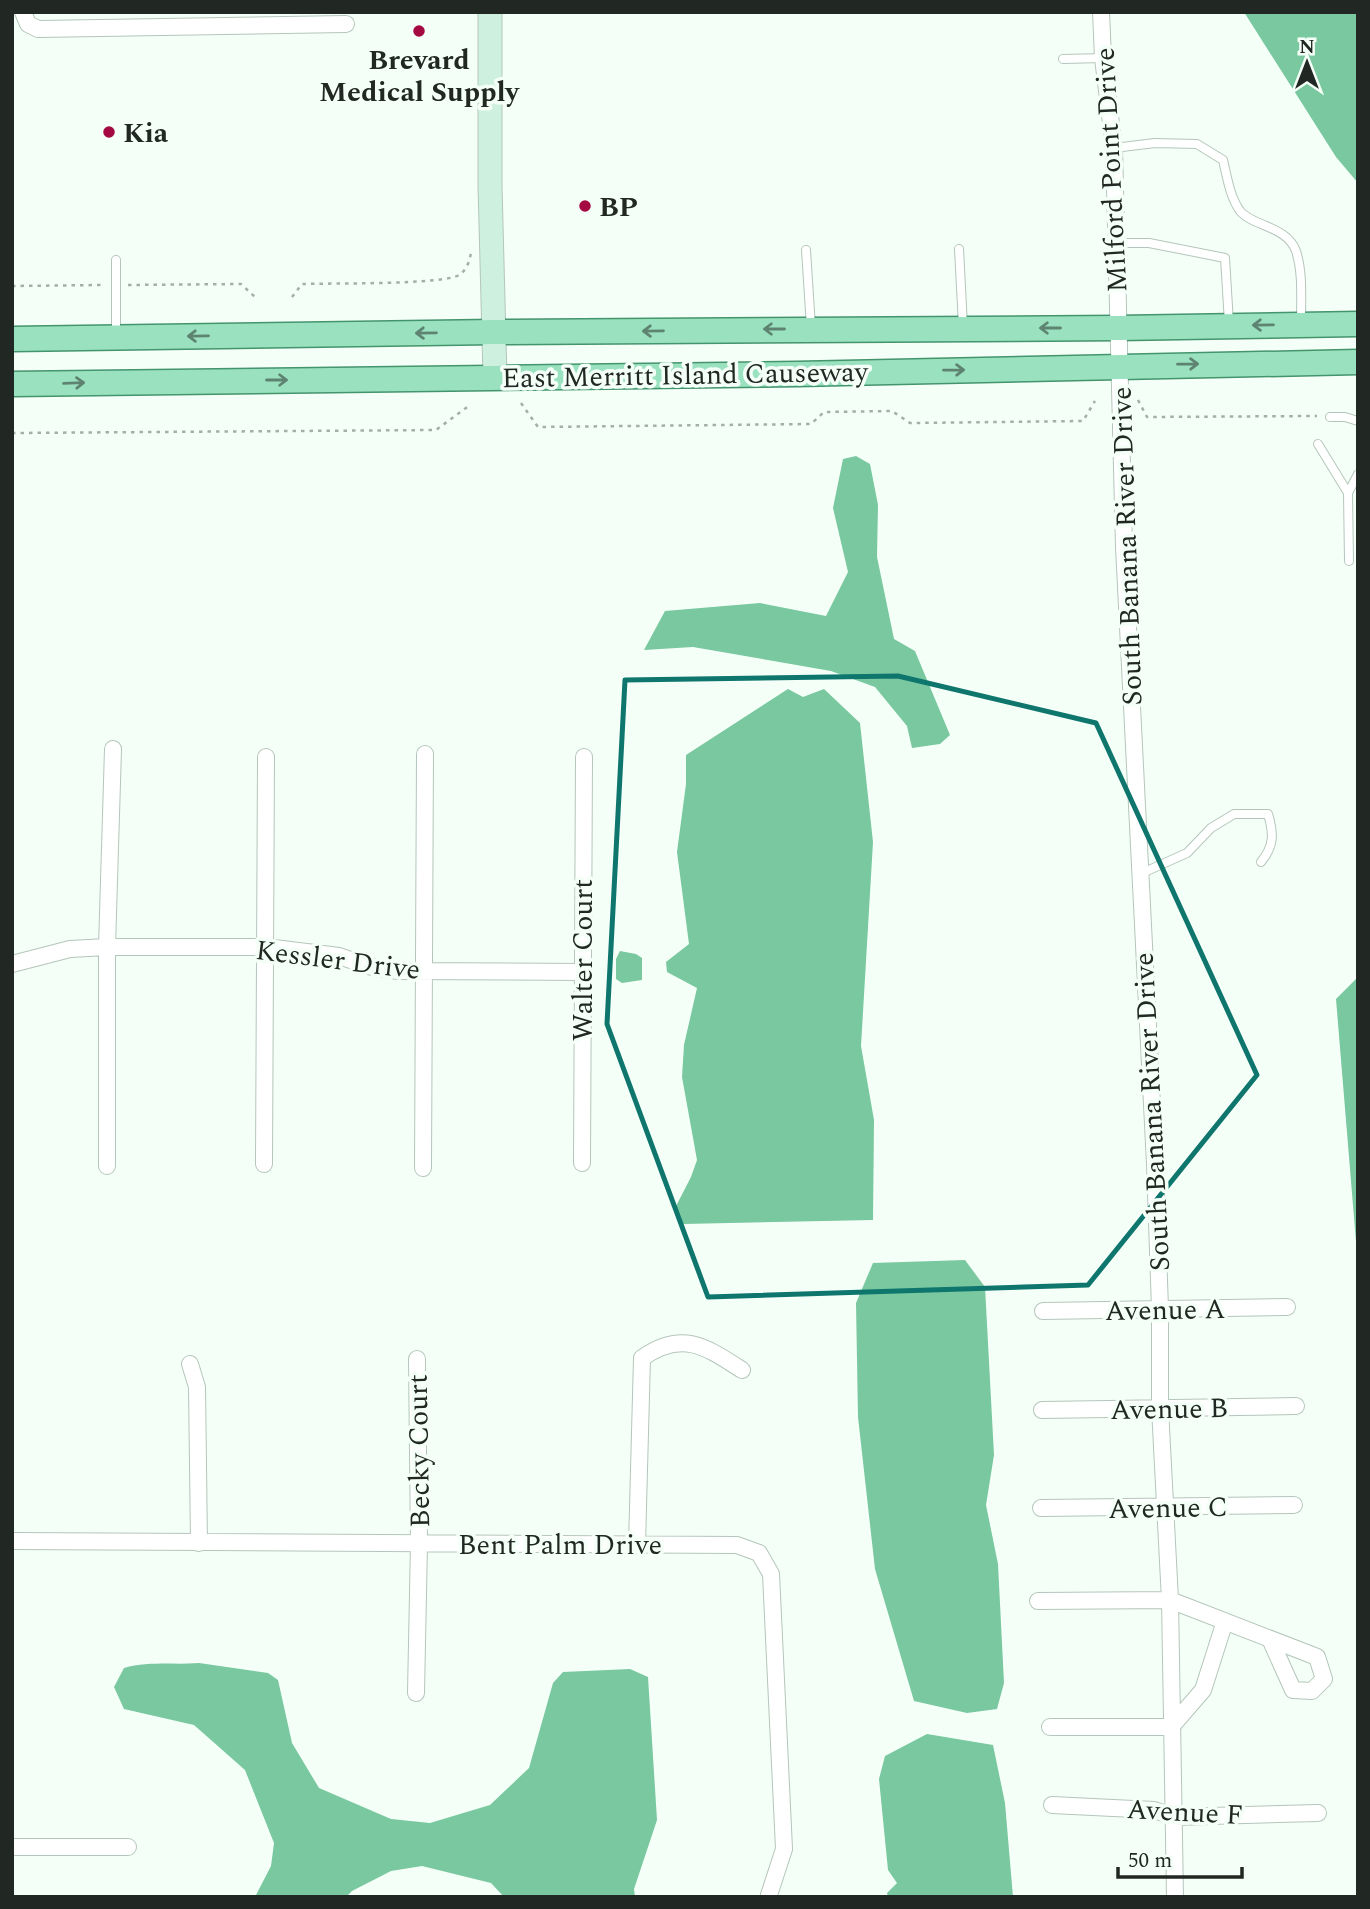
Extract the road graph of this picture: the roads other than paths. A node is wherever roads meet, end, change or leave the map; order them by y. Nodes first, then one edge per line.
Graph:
1 (23, 12) edge
2 (490, 12) edge
3 (1101, 12) edge
4 (346, 24) dead end
5 (1103, 58) junction
6 (1063, 59) dead end
7 (1114, 148) junction
8 (1116, 243) junction
9 (959, 249) dead end
10 (806, 250) dead end
11 (116, 260) dead end
12 (1301, 324) junction
13 (1358, 324) edge
14 (1229, 326) junction
15 (963, 328) junction
16 (1119, 328) junction
17 (811, 329) junction
18 (494, 332) junction
19 (116, 337) junction
20 (12, 339) edge
21 (1358, 362) edge
22 (1119, 365) junction
23 (495, 377) junction
24 (12, 384) edge
25 (1330, 417) dead end
26 (1358, 421) edge
27 (1318, 444) dead end
28 (1358, 474) edge
29 (1348, 493) junction
30 (1349, 561) dead end
31 (113, 749) dead end
32 (425, 754) dead end
33 (266, 757) dead end
34 (584, 757) dead end
35 (1261, 862) dead end
36 (1140, 874) junction
37 (107, 947) junction
38 (266, 947) junction
39 (12, 964) edge
40 (424, 972) junction
41 (582, 972) junction
42 (582, 1163) dead end
43 (264, 1164) dead end
44 (107, 1166) dead end
45 (423, 1168) dead end
46 (1287, 1307) dead end
47 (1160, 1309) junction
48 (1043, 1311) dead end
49 (417, 1359) dead end
50 (190, 1364) dead end
51 (742, 1370) dead end
52 (1296, 1406) dead end
53 (1160, 1408) junction
54 (1042, 1410) dead end
55 (1294, 1505) dead end
56 (1164, 1507) junction
57 (1041, 1508) dead end
58 (12, 1541) edge
59 (199, 1543) junction
60 (419, 1544) junction
61 (636, 1545) junction
62 (1170, 1600) junction
63 (1038, 1601) dead end
64 (1225, 1621) junction
65 (1270, 1639) dead end
66 (416, 1693) dead end
67 (1050, 1727) dead end
68 (1171, 1727) junction
69 (1052, 1805) dead end
70 (1318, 1813) dead end
71 (1175, 1817) junction
72 (12, 1847) edge
73 (128, 1847) dead end
74 (769, 1895) dead end
75 (1175, 1897) edge

1 - 4 street
2 - 18 street
3 - 5 street, Milford Point Drive
5 - 6 lane
5 - 7 street, Milford Point Drive
7 - 8 street, Milford Point Drive
7 - 12 lane
8 - 14 lane
8 - 16 street, Milford Point Drive
9 - 15 lane
10 - 17 lane
11 - 19 lane
12 - 13 main road, East Merritt Island Causeway
12 -> 14 main road, East Merritt Island Causeway
14 - 16 main road, East Merritt Island Causeway
16 -> 15 main road, East Merritt Island Causeway
15 - 17 main road, East Merritt Island Causeway
16 - 22 street, South Banana River Drive
17 -> 18 main road, East Merritt Island Causeway
18 -> 19 main road, East Merritt Island Causeway
18 - 23 street
19 - 20 main road, East Merritt Island Causeway
22 -> 21 main road, East Merritt Island Causeway
23 -> 22 main road, East Merritt Island Causeway
22 - 36 street, South Banana River Drive
24 -> 23 main road, East Merritt Island Causeway
25 - 26 lane
27 - 29 lane
28 - 29 lane
29 - 30 lane
31 - 37 street
32 - 40 street
33 - 38 street
34 - 41 street, Walter Court
35 - 36 lane
36 - 47 street, South Banana River Drive
37 - 38 street, Kessler Drive
37 - 39 street, Kessler Drive
37 - 44 street
38 - 40 street, Kessler Drive
38 - 43 street
40 - 41 street, Kessler Drive
40 - 45 street
41 - 42 street, Walter Court
46 - 47 street, Avenue A
47 - 48 street, Avenue A
47 - 53 street, South Banana River Drive
49 - 60 street, Becky Court
50 - 59 street
51 - 61 street
52 - 53 street, Avenue B
53 - 54 street, Avenue B
53 - 56 street, South Banana River Drive
55 - 56 street, Avenue C
56 - 57 street, Avenue C
56 - 62 street, South Banana River Drive
58 - 59 street, Bent Palm Drive
59 - 60 street, Bent Palm Drive
60 - 61 street, Bent Palm Drive
60 - 66 street, Becky Court
61 - 74 street, Bent Palm Drive
62 - 63 street
62 - 64 street
62 - 68 street, South Banana River Drive
64 - 65 street
64 - 68 street
67 - 68 street
68 - 71 street, South Banana River Drive
69 - 71 street, Avenue F
70 - 71 street, Avenue F
71 - 75 street, South Banana River Drive
72 - 73 street

